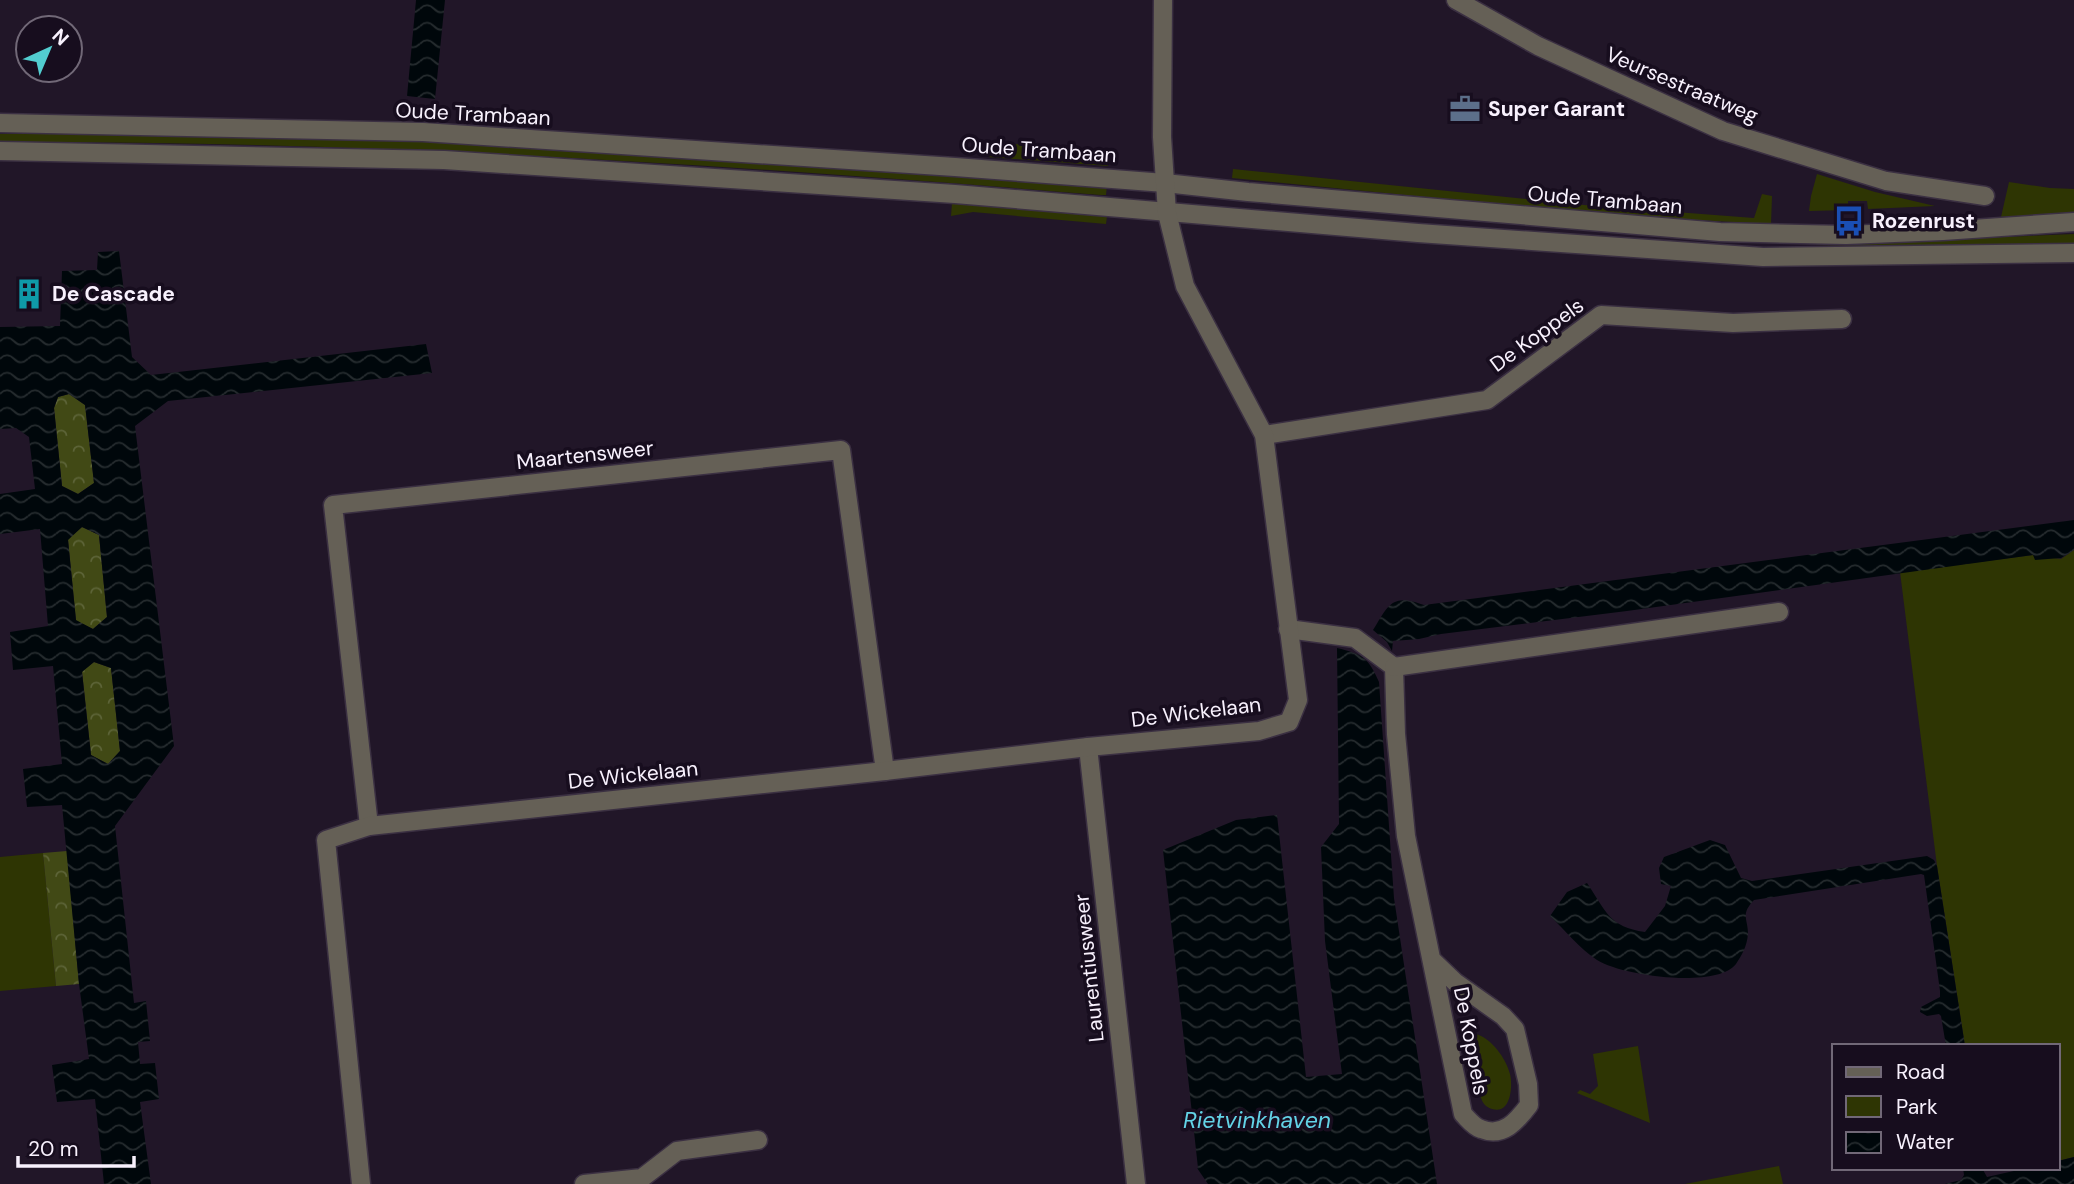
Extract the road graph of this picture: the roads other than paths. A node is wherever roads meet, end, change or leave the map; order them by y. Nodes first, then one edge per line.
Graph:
1 (1163, 0) edge
2 (1456, 0) edge
3 (0, 123) edge
4 (0, 151) edge
5 (1165, 183) junction
6 (1985, 196) dead end
7 (1167, 212) junction
8 (2074, 222) edge
9 (2074, 253) edge
10 (1842, 319) dead end
11 (1264, 435) junction
12 (1779, 612) dead end
13 (1288, 629) junction
14 (1391, 665) junction
15 (1088, 747) junction
16 (885, 771) junction
17 (369, 826) junction
18 (1432, 960) junction
19 (758, 1140) dead end
20 (361, 1184) edge
21 (584, 1184) edge
22 (1136, 1184) edge

1 - 5 street
2 - 6 street, Veursestraatweg
3 - 5 street, Oude Trambaan
4 - 7 street
5 - 7 street
5 - 8 street, Oude Trambaan
7 - 9 street
7 - 11 street
10 - 11 street, De Koppels
11 - 13 street
12 - 14 street
13 - 14 street
13 - 15 street, De Wickelaan
14 - 18 street, De Koppels
15 - 16 street, De Wickelaan
15 - 22 street, Laurentiusweer
16 - 17 street, De Wickelaan
16 - 17 street, Maartensweer
17 - 20 street, De Wickelaan
18 - 18 street, De Koppels
19 - 21 street

